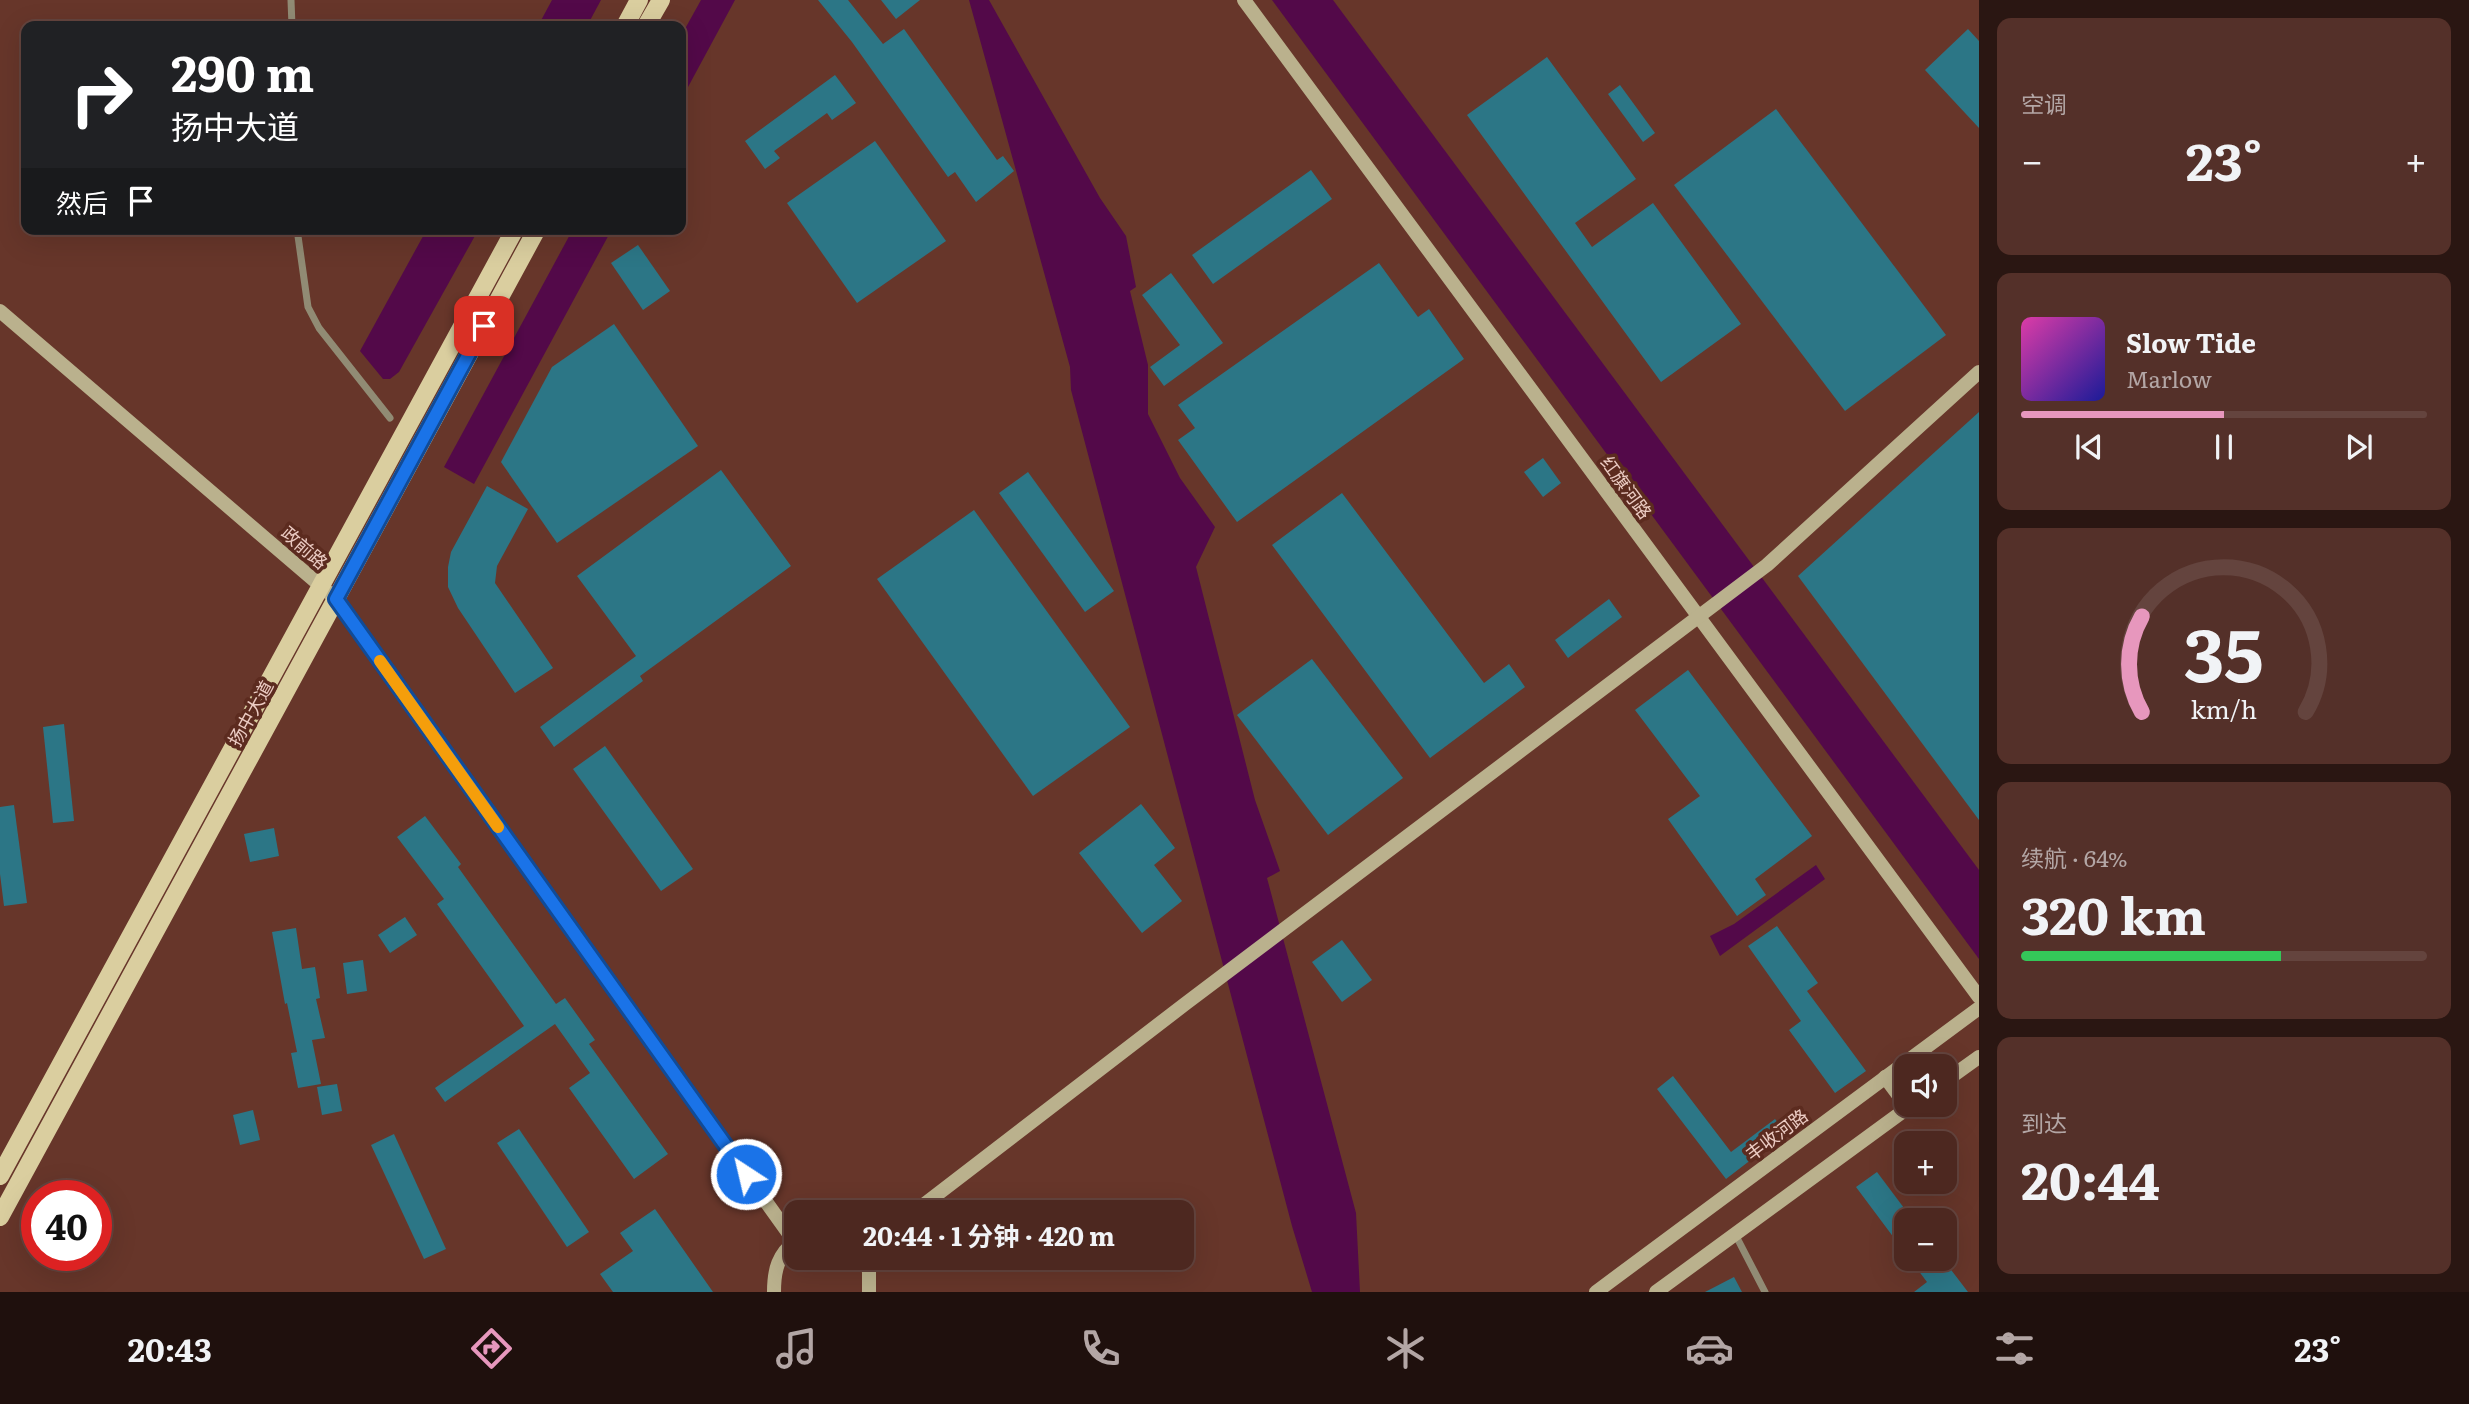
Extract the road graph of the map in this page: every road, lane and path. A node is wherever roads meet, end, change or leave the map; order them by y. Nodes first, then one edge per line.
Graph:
1 (290, 0) edge
2 (639, 0) edge
3 (661, 0) edge
4 (1244, 0) edge
5 (292, 21) edge
6 (628, 21) edge
7 (649, 21) edge
8 (298, 235) edge
9 (512, 235) edge
10 (534, 235) edge
11 (0, 311) edge
12 (1979, 372) edge
13 (390, 418) dead end
14 (321, 586) junction
15 (336, 599) junction
16 (1702, 613) junction
17 (1978, 993) edge
18 (1979, 1008) edge
19 (1979, 1057) edge
20 (1957, 1073) edge
21 (1885, 1077) junction
22 (1894, 1087) edge
23 (1896, 1117) edge
24 (0, 1176) edge
25 (930, 1200) edge
26 (0, 1217) edge
27 (784, 1226) edge
28 (1735, 1234) junction
29 (784, 1252) edge
30 (869, 1270) edge
31 (774, 1292) edge
32 (869, 1292) edge
33 (1596, 1292) edge
34 (1656, 1292) edge
35 (1765, 1292) edge

1 - 5 street
2 - 6 main road
3 - 7 main road
4 - 16 street, 红旗河路
8 - 13 street
9 - 14 main road, 扬中大道
10 - 15 main road, 扬中大道
11 - 14 street, 政前路
12 - 16 street
14 - 15 street, 政前路
14 - 24 main road, 扬中大道
15 - 26 main road, 扬中大道
15 - 27 street, 政前路
16 - 17 street, 红旗河路
16 - 25 street
18 - 21 street, 丰收河路
19 - 20 street
21 - 22 street
21 - 33 street, 丰收河路
23 - 28 street
28 - 34 street
28 - 35 street
29 - 31 street
30 - 32 street

